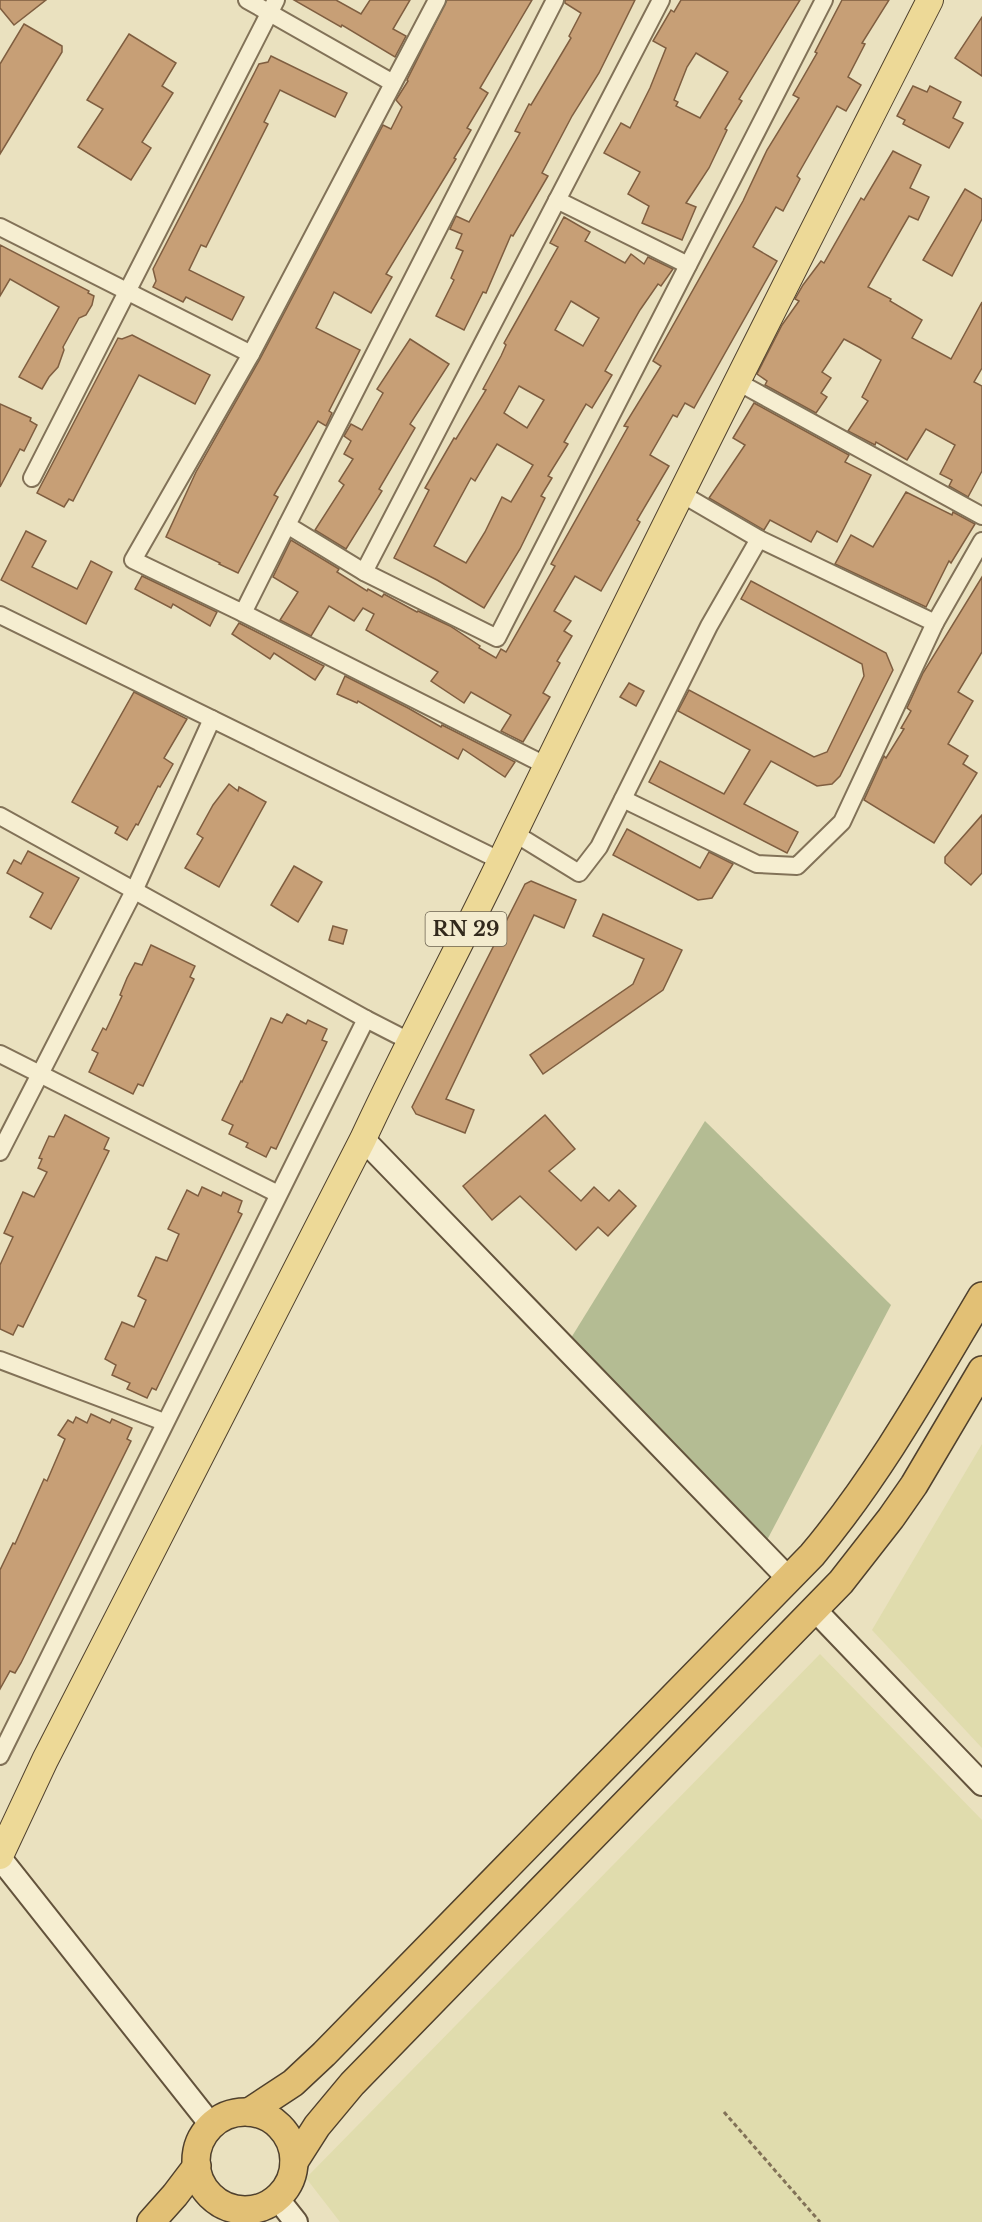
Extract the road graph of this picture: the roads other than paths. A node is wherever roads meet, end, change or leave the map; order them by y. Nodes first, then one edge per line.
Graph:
1 (247, 0) edge
2 (437, 0) edge
3 (555, 0) edge
4 (661, 0) edge
5 (824, 0) edge
6 (930, 0) edge
7 (273, 7) edge
8 (393, 82) junction
9 (557, 200) junction
10 (0, 227) edge
11 (688, 266) junction
12 (128, 291) junction
13 (251, 354) junction
14 (736, 381) junction
15 (32, 478) dead end
16 (680, 493) junction
17 (982, 516) edge
18 (286, 525) junction
19 (759, 539) junction
20 (982, 541) edge
21 (364, 572) junction
22 (243, 613) junction
23 (0, 615) edge
24 (935, 623) junction
25 (213, 719) junction
26 (547, 766) junction
27 (623, 799) junction
28 (0, 816) edge
29 (514, 833) junction
30 (501, 861) junction
31 (134, 891) junction
32 (366, 1018) junction
33 (409, 1041) junction
34 (0, 1054) edge
35 (39, 1074) junction
36 (363, 1139) junction
37 (0, 1152) edge
38 (279, 1194) junction
39 (982, 1296) edge
40 (0, 1360) edge
41 (982, 1370) edge
42 (164, 1422) junction
43 (789, 1579) junction
44 (815, 1610) junction
45 (0, 1756) edge
46 (982, 1784) edge
47 (0, 1857) edge
48 (249, 2112) junction
49 (212, 2126) junction
50 (294, 2162) junction
51 (197, 2166) junction
52 (277, 2198) junction
53 (231, 2216) edge
54 (151, 2222) edge
55 (296, 2222) edge

1 - 7 street
2 - 8 street
3 - 18 street
4 - 9 street
5 - 11 street
6 - 14 main road, RN 29
7 - 8 street
7 - 12 street
8 - 13 street
9 - 11 street
9 - 21 street
10 - 12 street
11 - 21 street
12 - 13 street
12 - 15 street
13 - 22 street
14 - 16 main road, RN 29
14 - 17 street
16 - 19 street
16 - 26 main road, RN 29
18 - 21 street
18 - 22 street
19 - 24 street
19 - 27 street
20 - 24 street
22 - 26 street
23 - 25 street
24 - 27 street
25 - 30 street
25 - 31 street
26 - 29 main road, RN 29
27 - 29 street
28 - 31 street
29 - 30 main road, RN 29
30 - 33 main road, RN 29
31 - 32 street
31 - 35 street
32 - 33 street
32 - 38 street
33 - 36 main road, RN 29
34 - 35 street
35 - 37 street
35 - 38 street
36 - 43 main road
36 - 47 main road, RN 29
38 - 42 street
39 - 43 highway
40 - 42 street
41 - 44 highway
42 - 45 street
43 - 48 highway
44 - 46 main road
44 - 50 highway
47 - 49 main road
48 - 49 highway
48 - 50 highway
49 - 51 highway
50 - 52 highway
51 - 53 highway
51 - 54 highway
52 - 53 highway
52 - 55 main road

